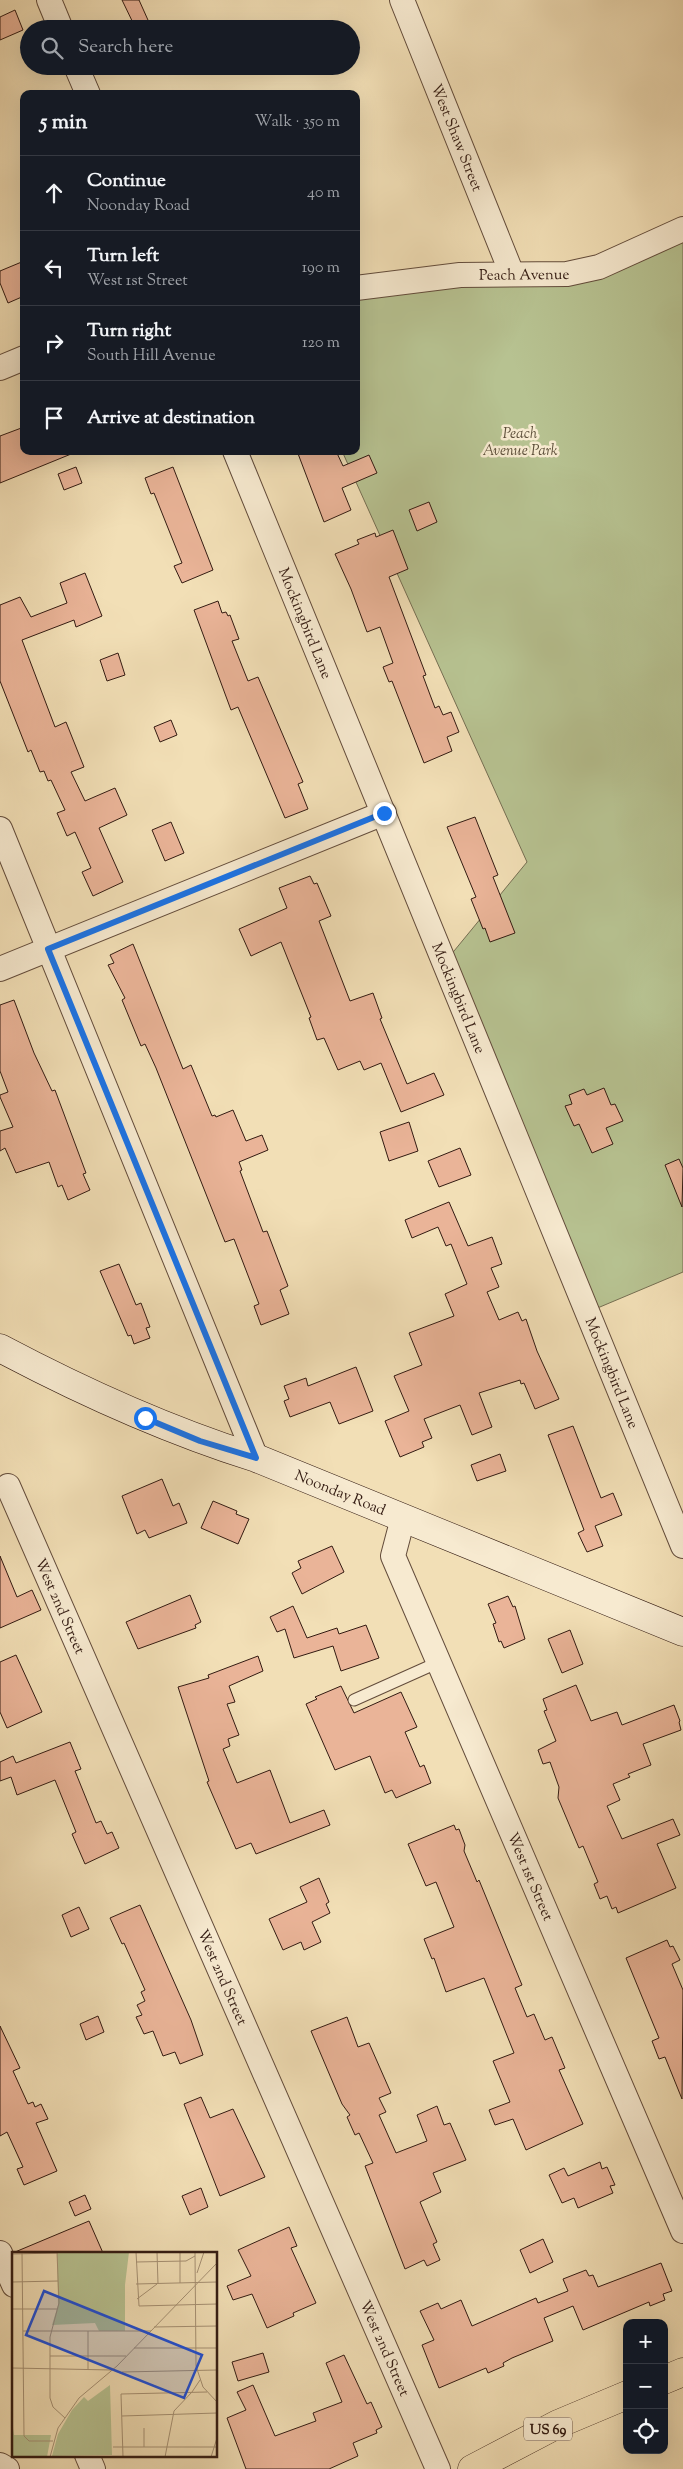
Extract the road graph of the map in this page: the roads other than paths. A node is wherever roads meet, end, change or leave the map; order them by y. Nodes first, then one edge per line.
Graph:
1 (49, 0) edge
2 (402, 0) edge
3 (57, 20) edge
4 (80, 75) edge
5 (86, 90) edge
6 (683, 229) edge
7 (512, 274) junction
8 (360, 288) edge
9 (20, 360) edge
10 (0, 368) edge
11 (236, 455) edge
12 (384, 813) junction
13 (0, 830) edge
14 (48, 949) junction
15 (0, 969) edge
16 (0, 1348) edge
17 (256, 1458) junction
18 (8, 1486) dead end
19 (403, 1518) junction
20 (683, 1546) edge
21 (683, 1632) edge
22 (439, 1662) junction
23 (354, 1700) dead end
24 (683, 2231) edge
25 (0, 2253) edge
26 (12, 2280) edge
27 (683, 2372) edge
28 (668, 2378) edge
29 (623, 2397) edge
30 (87, 2456) edge
31 (0, 2465) edge
32 (7, 2469) edge
33 (93, 2469) edge
34 (438, 2469) edge
35 (472, 2469) edge

1 - 3 street
2 - 7 street, West Shaw Street
4 - 5 street
6 - 7 street, Peach Avenue
7 - 8 street, Peach Avenue
9 - 10 street
11 - 12 street, Mockingbird Lane
12 - 14 street
12 - 20 street, Mockingbird Lane
13 - 14 street
14 - 15 street
14 - 17 street
16 - 17 street, Noonday Road
17 - 19 street, Noonday Road
18 - 34 street, West 2nd Street
19 - 21 street, Noonday Road
19 - 22 street, West 1st Street
22 - 23 lane
22 - 24 street, West 1st Street
25 - 26 street
27 - 28 main road
29 - 35 main road, US 69
30 - 33 street
31 - 32 street

